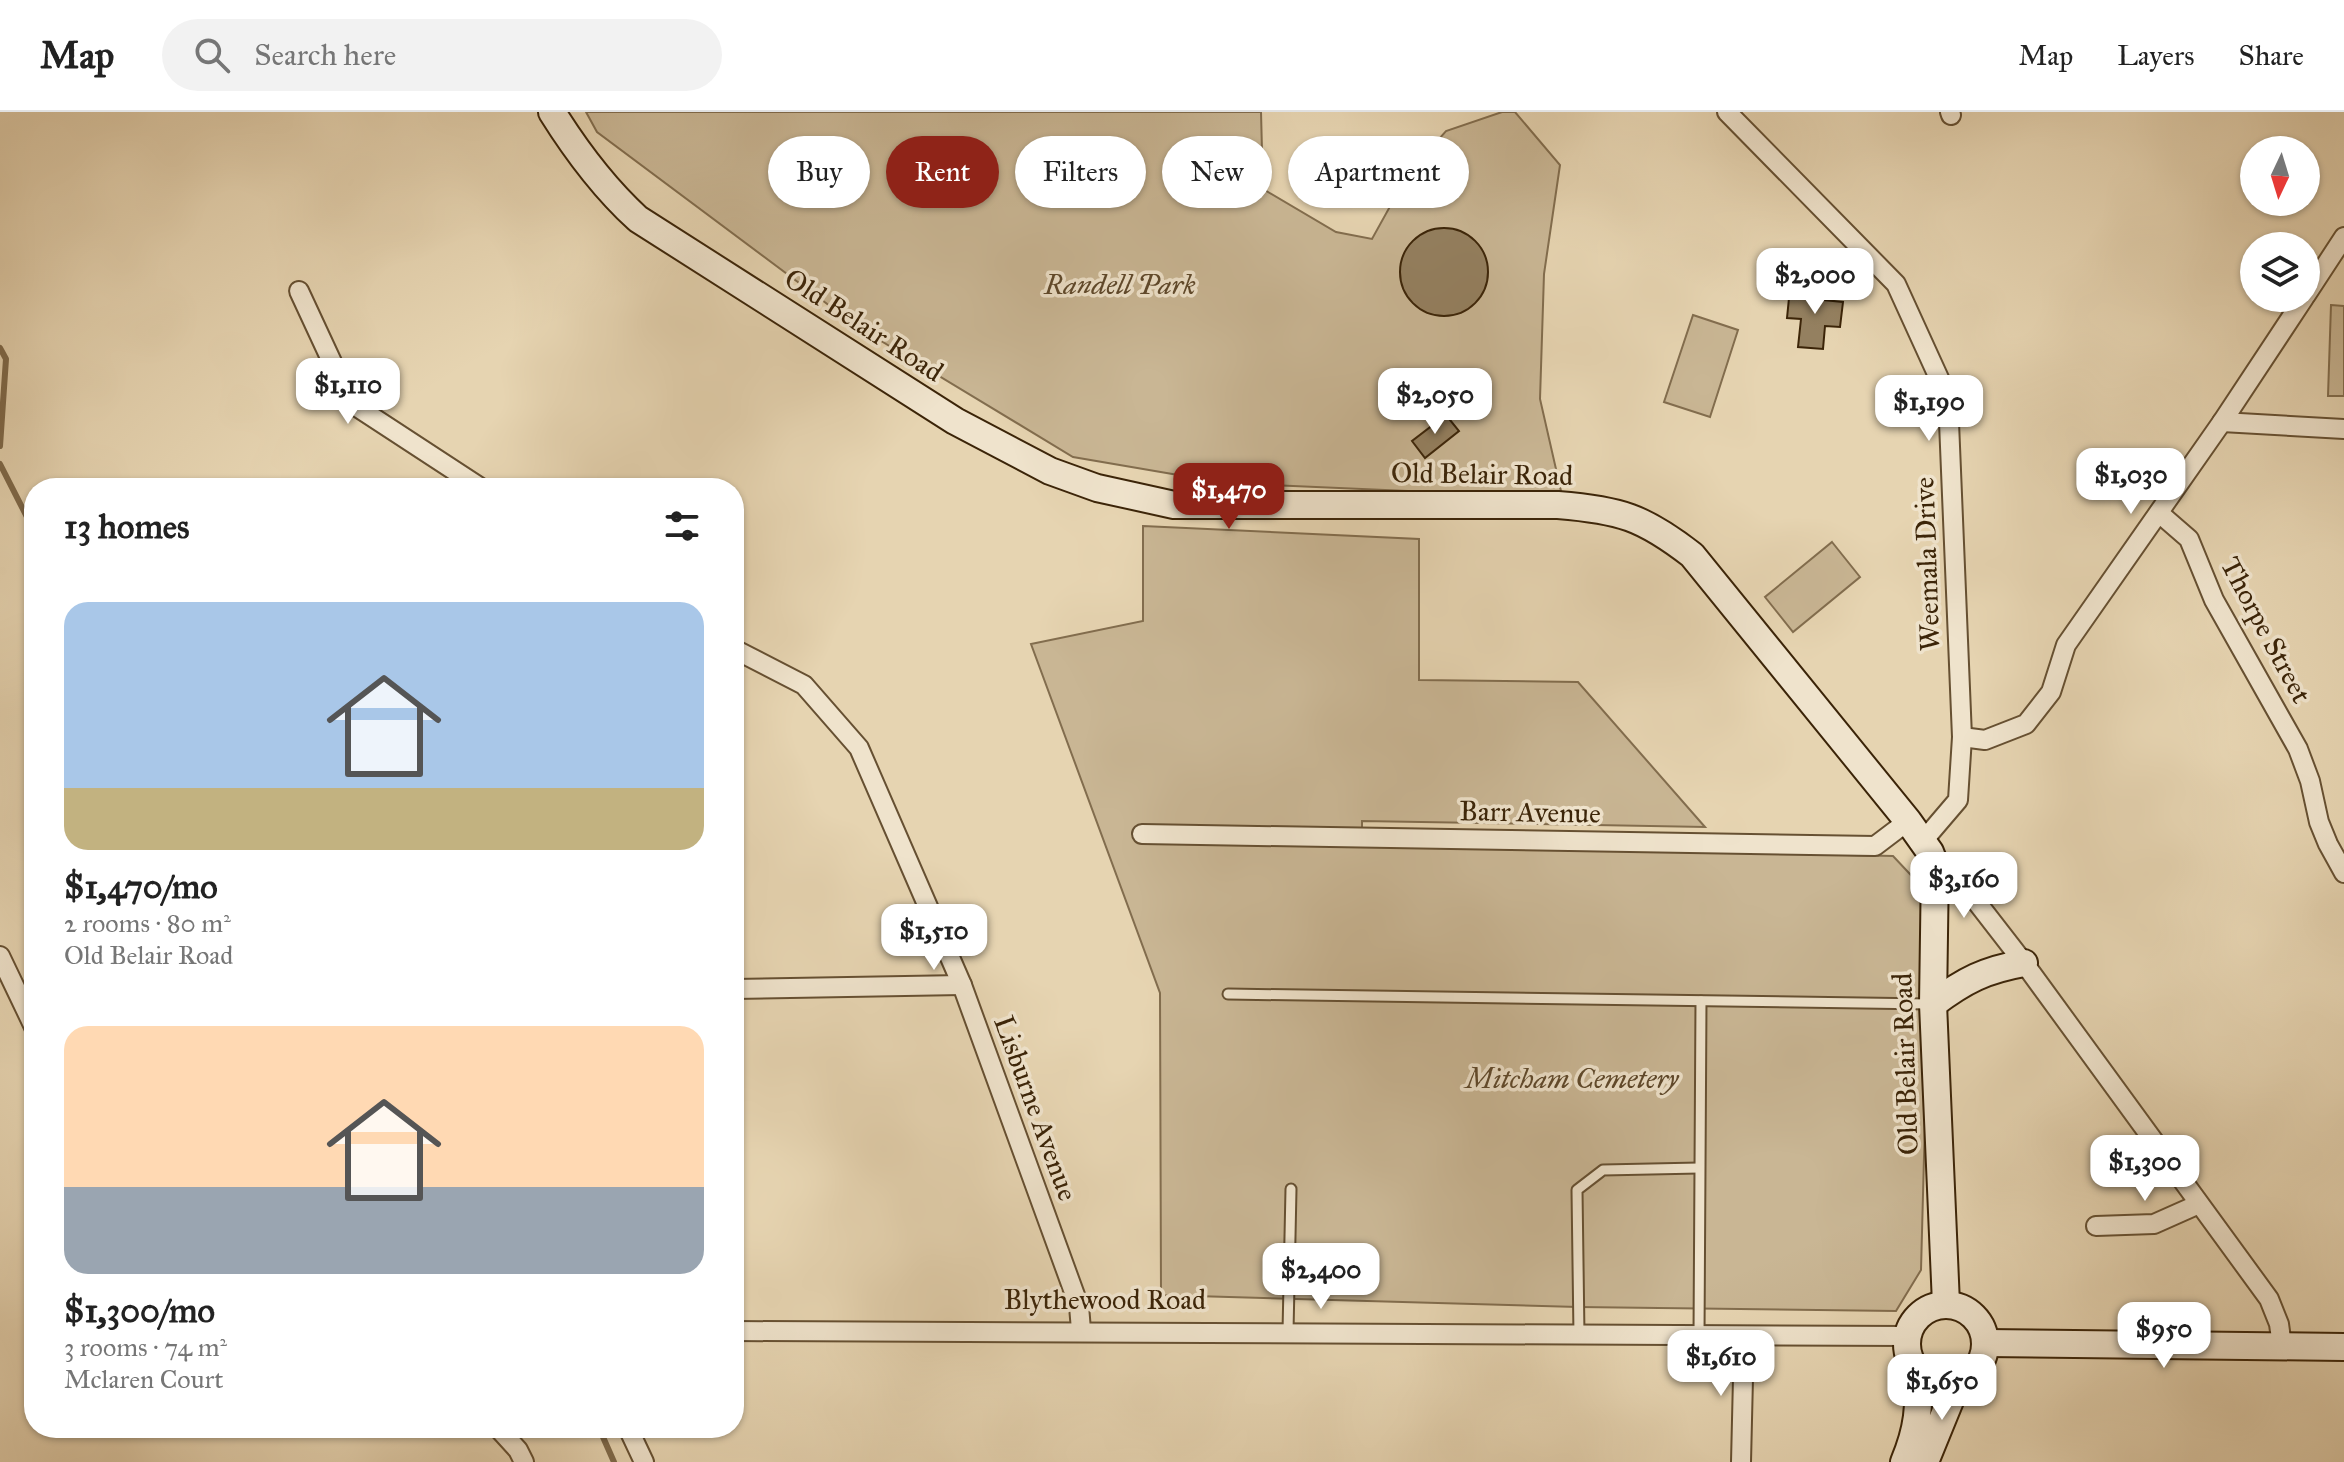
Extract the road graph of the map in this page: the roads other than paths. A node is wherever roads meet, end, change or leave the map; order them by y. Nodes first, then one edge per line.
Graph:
1 (552, 112) edge
2 (1727, 112) edge
3 (2344, 237) edge
4 (2320, 273) edge
5 (299, 291) dead end
6 (2294, 312) edge
7 (2222, 422) junction
8 (2344, 429) edge
9 (466, 478) edge
10 (2159, 513) junction
11 (744, 654) edge
12 (1962, 737) junction
13 (1142, 834) dead end
14 (1920, 838) junction
15 (2344, 873) edge
16 (0, 956) edge
17 (2024, 963) junction
18 (962, 985) junction
19 (744, 989) edge
20 (1228, 994) dead end
21 (1701, 1001) junction
22 (1933, 1004) junction
23 (24, 1006) edge
24 (1699, 1168) junction
25 (1291, 1189) dead end
26 (2199, 1204) junction
27 (2096, 1226) dead end
28 (1946, 1304) junction
29 (1081, 1330) junction
30 (744, 1331) edge
31 (1288, 1332) junction
32 (1579, 1335) junction
33 (1699, 1335) junction
34 (1744, 1336) junction
35 (1907, 1336) junction
36 (1985, 1343) junction
37 (2282, 1346) junction
38 (2344, 1347) edge
39 (1917, 1371) junction
40 (1958, 1381) junction
41 (507, 1438) edge
42 (633, 1438) edge
43 (524, 1462) edge
44 (644, 1462) edge
45 (1741, 1462) edge
46 (1904, 1462) edge
47 (1925, 1462) edge

1 - 14 main road, Old Belair Road
2 - 12 street, Weemala Drive
3 - 4 street
5 - 9 street
6 - 7 street
7 - 8 street
7 - 10 street
10 - 12 street
10 - 15 street, Thorpe Street
11 - 18 street, Lisburne Avenue
12 - 14 street, Weemala Drive
13 - 14 street, Barr Avenue
14 - 17 street
14 - 22 main road, Old Belair Road
16 - 23 street
17 - 22 main road
17 - 26 street
18 - 19 street
18 - 29 street, Lisburne Avenue
20 - 21 lane
21 - 22 lane
21 - 24 lane
22 - 28 main road, Old Belair Road
24 - 32 lane
24 - 33 lane
25 - 31 lane
26 - 27 street
26 - 37 street
28 - 35 main road
28 - 36 main road
29 - 30 street, Blythewood Road
29 - 31 street, Blythewood Road
31 - 32 street, Blythewood Road
32 - 33 street, Blythewood Road
33 - 34 street, Blythewood Road
34 - 35 street, Blythewood Road
34 - 45 street
35 - 39 main road
36 - 37 main road
36 - 40 main road
37 - 38 main road
39 - 40 main road
39 - 46 main road
40 - 47 main road
41 - 43 street
42 - 44 street

